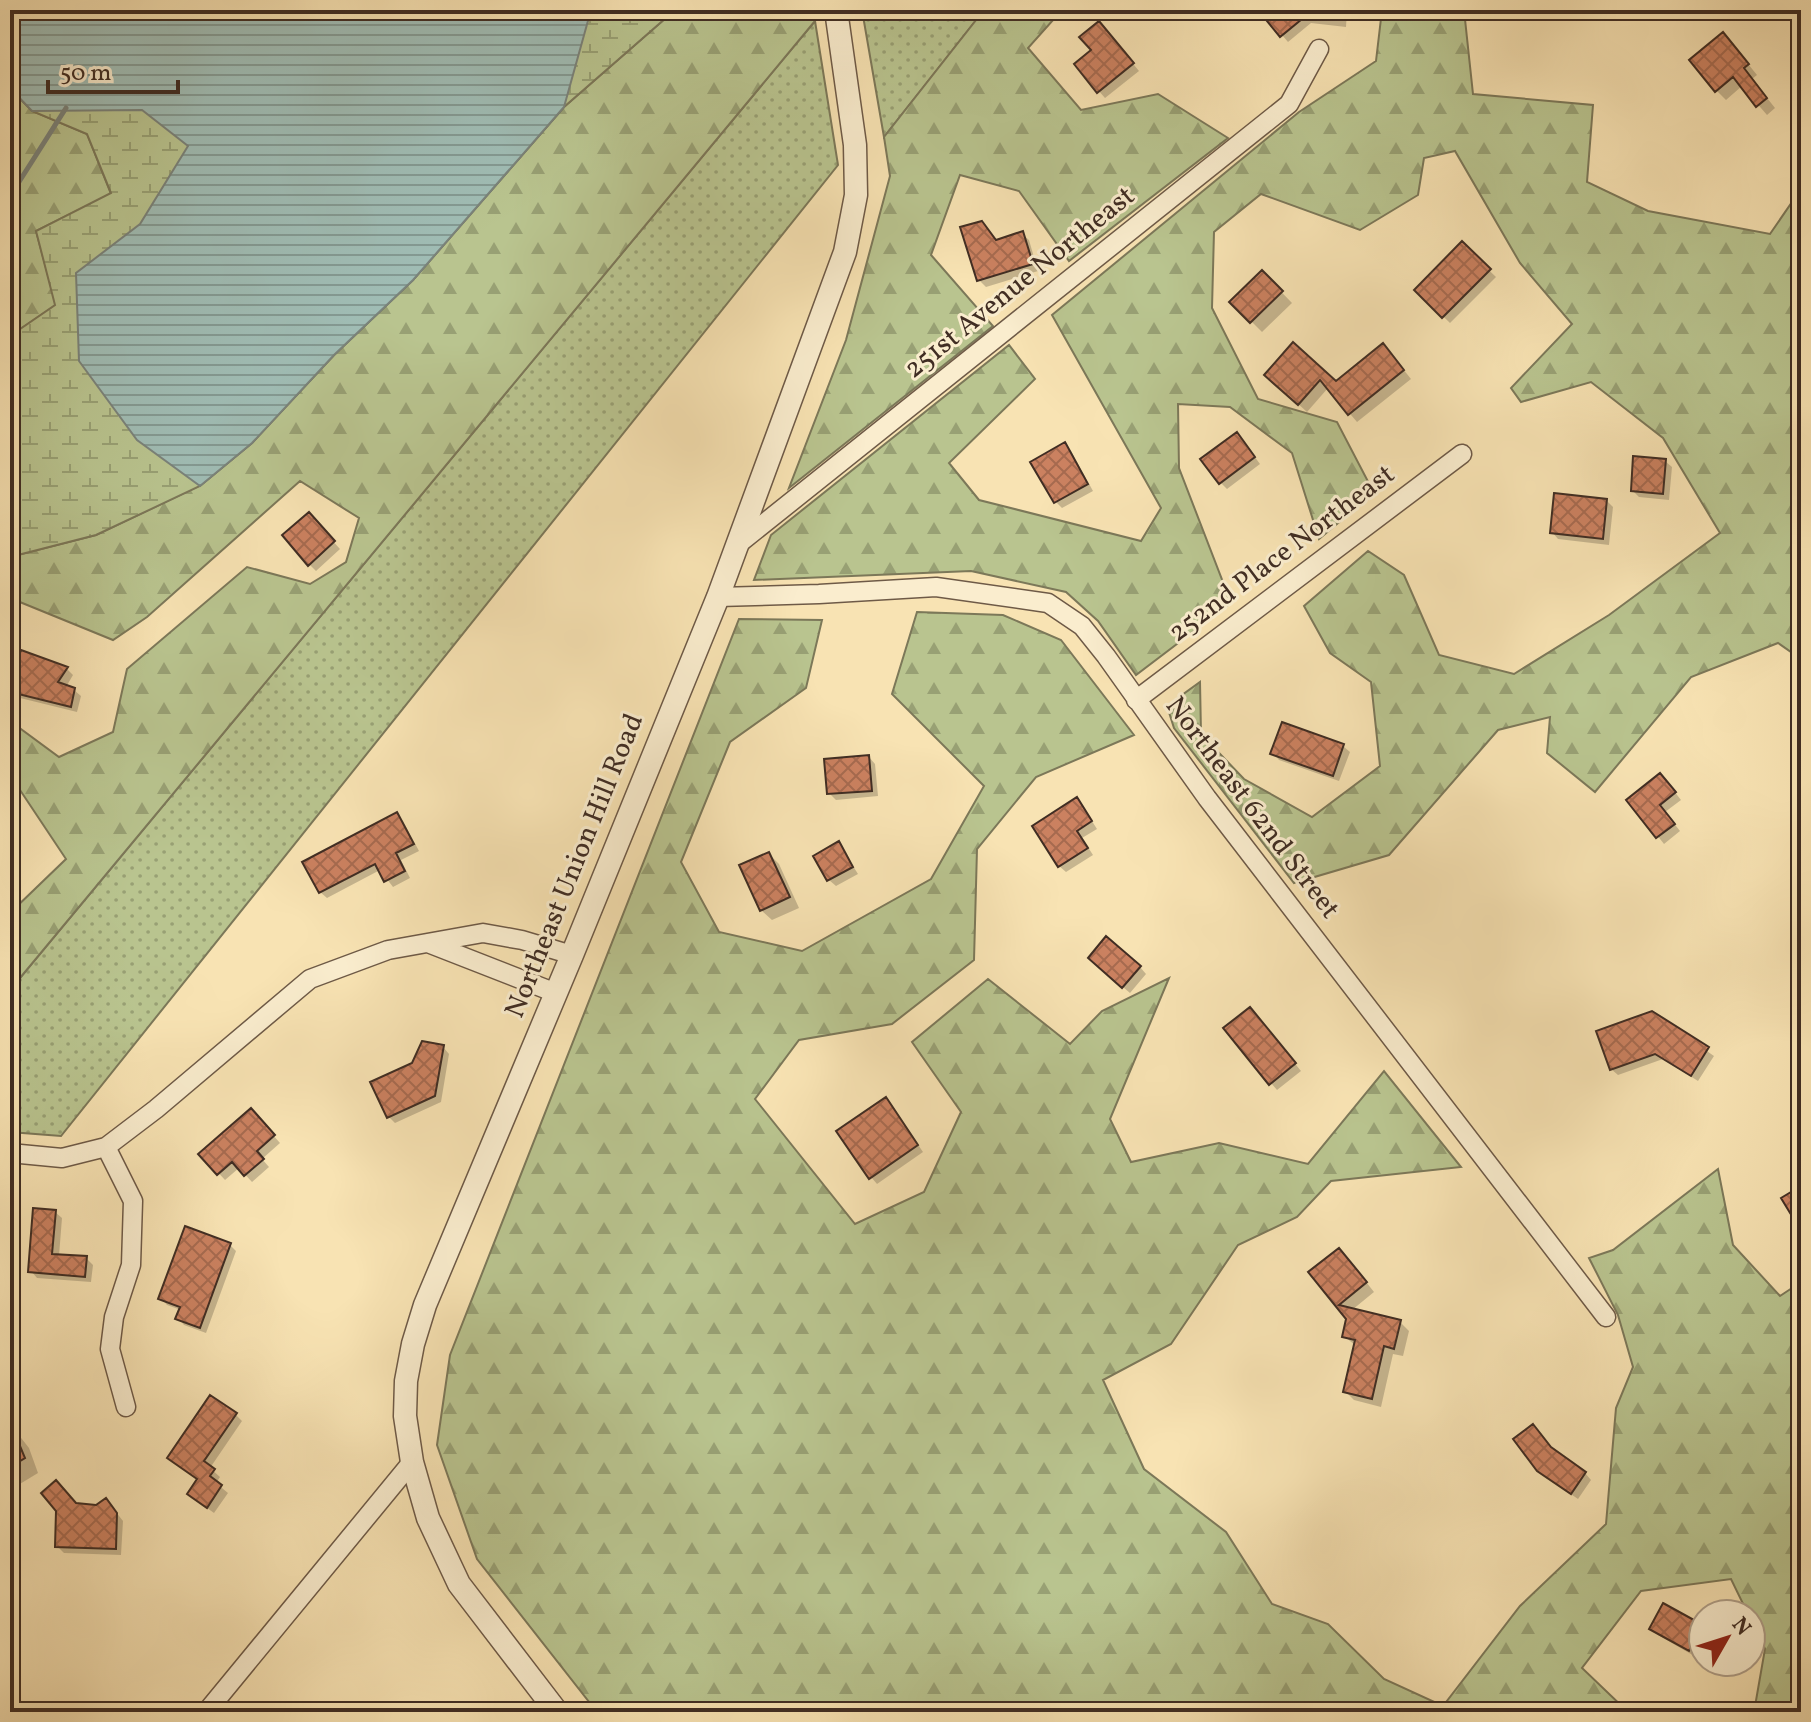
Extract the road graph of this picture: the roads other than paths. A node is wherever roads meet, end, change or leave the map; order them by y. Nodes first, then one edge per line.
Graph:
1 (836, 10) edge
2 (1319, 49) dead end
3 (1462, 454) dead end
4 (737, 545) junction
5 (718, 597) junction
6 (1136, 700) junction
7 (428, 943) junction
8 (572, 955) junction
9 (556, 993) junction
10 (106, 1147) junction
11 (10, 1153) edge
12 (1606, 1317) dead end
13 (126, 1407) dead end
14 (412, 1462) junction
15 (208, 1710) edge
16 (557, 1712) edge

1 - 4 street, Northeast Union Hill Road
2 - 4 street, 251st Avenue Northeast
3 - 6 street, 252nd Place Northeast
4 - 5 street, Northeast Union Hill Road
5 - 6 street, Northeast 62nd Street
5 - 8 street, Northeast Union Hill Road
6 - 12 street, Northeast 62nd Street
7 - 8 street
7 - 9 street
7 - 10 street
8 - 9 street, Northeast Union Hill Road
9 - 14 street, Northeast Union Hill Road
10 - 11 street
10 - 13 street
14 - 15 street
14 - 16 street, Northeast Union Hill Road

